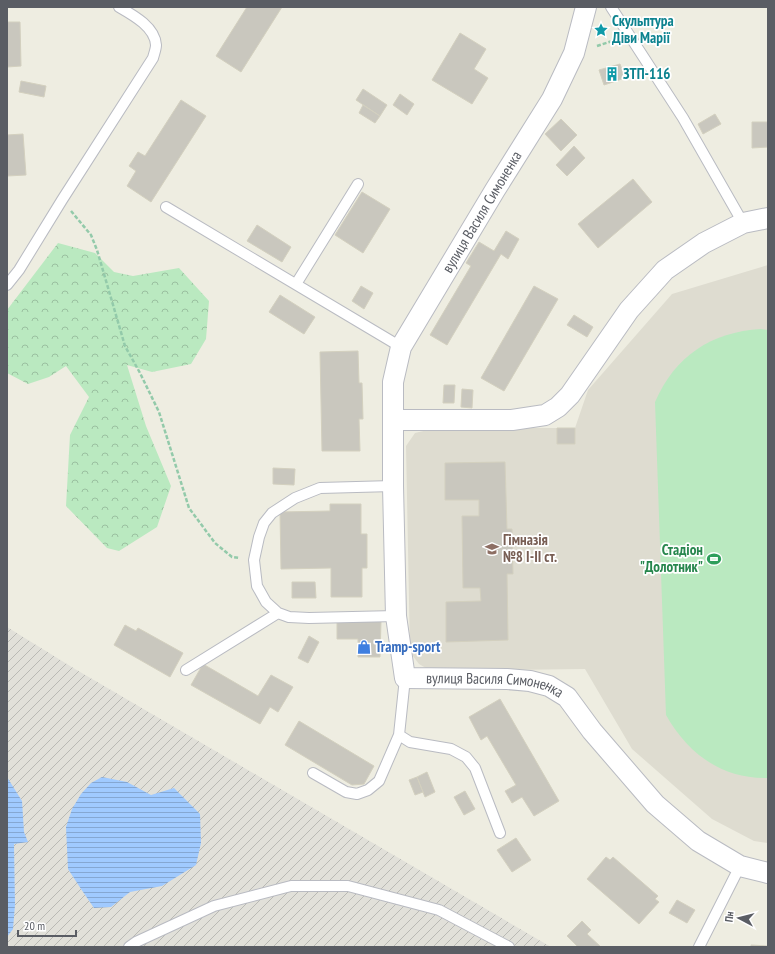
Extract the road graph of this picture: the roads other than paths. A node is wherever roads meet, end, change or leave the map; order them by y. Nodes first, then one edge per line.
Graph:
1 (119, 7) edge
2 (586, 7) edge
3 (611, 7) edge
4 (358, 184) dead end
5 (166, 207) dead end
6 (768, 218) edge
7 (743, 223) junction
8 (296, 284) junction
9 (7, 285) edge
10 (401, 347) junction
11 (394, 420) junction
12 (393, 486) junction
13 (278, 613) junction
14 (396, 616) junction
15 (186, 670) dead end
16 (405, 678) junction
17 (399, 735) junction
18 (313, 773) dead end
19 (500, 834) dead end
20 (740, 866) junction
21 (768, 873) edge
22 (129, 947) edge
23 (509, 947) edge
24 (699, 947) edge

1 - 9 lane
2 - 10 street, вулиця Василя Симоненка
3 - 7 lane
4 - 8 lane
5 - 8 lane
6 - 7 street
7 - 11 street
8 - 10 lane
10 - 11 street, вулиця Василя Симоненка
11 - 12 street, вулиця Василя Симоненка
12 - 13 lane
12 - 14 street, вулиця Василя Симоненка
13 - 14 lane
13 - 15 lane
14 - 16 street, вулиця Василя Симоненка
16 - 17 lane
16 - 20 street, вулиця Василя Симоненка
17 - 18 lane
17 - 19 lane
20 - 21 street, вулиця Василя Симоненка
20 - 24 lane
22 - 23 lane

